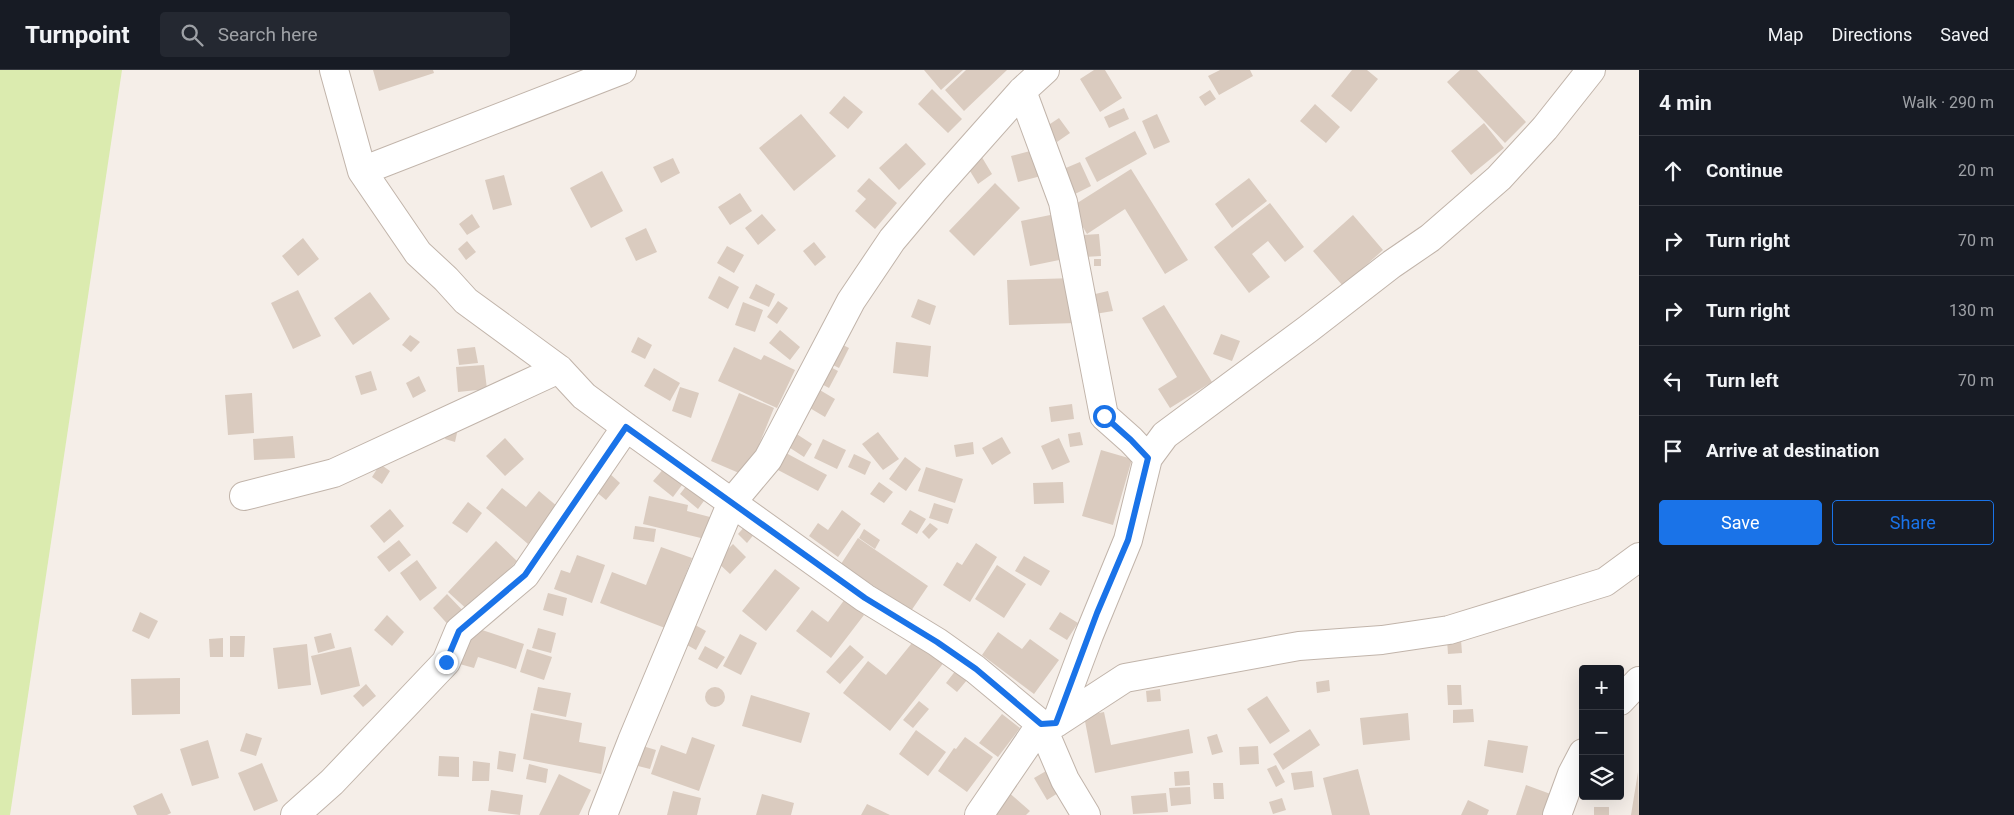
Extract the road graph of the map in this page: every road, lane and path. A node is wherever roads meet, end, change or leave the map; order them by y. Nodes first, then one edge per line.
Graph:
1 (334, 70) edge
2 (622, 70) edge
3 (1045, 70) edge
4 (1591, 70) edge
5 (1022, 91) junction
6 (362, 171) junction
7 (559, 369) junction
8 (626, 427) junction
9 (1148, 458) junction
10 (244, 496) dead end
11 (732, 502) junction
12 (1639, 557) edge
13 (1639, 681) edge
14 (1624, 697) edge
15 (1049, 724) junction
16 (1582, 755) edge
17 (295, 815) edge
18 (603, 815) edge
19 (979, 815) edge
20 (1086, 815) edge
21 (1558, 815) edge

1 - 6 street
2 - 6 street
3 - 5 street
4 - 9 street
5 - 9 street
5 - 11 street
6 - 7 street
7 - 8 street
7 - 10 street
8 - 11 street
8 - 17 street
9 - 15 street
11 - 15 street
11 - 18 street
12 - 15 street
13 - 14 street
15 - 19 street
15 - 20 street
16 - 21 street

